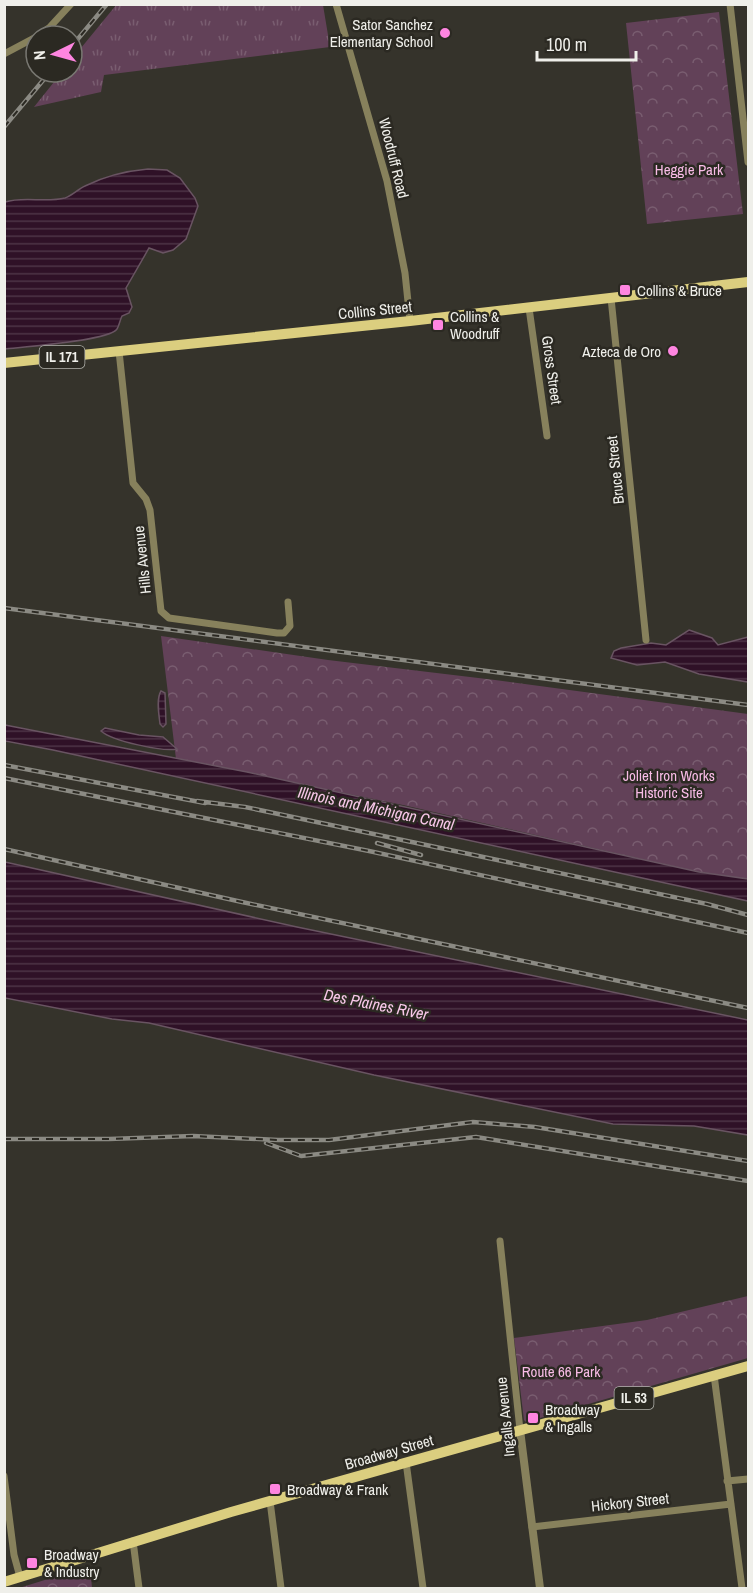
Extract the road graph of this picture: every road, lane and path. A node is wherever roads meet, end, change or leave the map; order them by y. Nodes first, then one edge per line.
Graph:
1 (71, 4) edge
2 (336, 4) edge
3 (730, 4) edge
4 (53, 24) edge
5 (24, 43) edge
6 (4, 54) edge
7 (748, 74) edge
8 (739, 75) junction
9 (748, 162) edge
10 (748, 282) edge
11 (611, 298) junction
12 (530, 308) junction
13 (410, 321) junction
14 (119, 351) junction
15 (4, 363) edge
16 (547, 436) dead end
17 (288, 602) dead end
18 (646, 640) dead end
19 (500, 1241) dead end
20 (748, 1366) edge
21 (714, 1376) junction
22 (520, 1430) junction
23 (406, 1462) junction
24 (4, 1476) edge
25 (748, 1479) edge
26 (728, 1481) junction
27 (270, 1501) junction
28 (730, 1504) junction
29 (532, 1527) junction
30 (133, 1541) junction
31 (20, 1577) junction
32 (4, 1582) edge
33 (139, 1588) edge
34 (281, 1588) edge
35 (423, 1588) edge
36 (540, 1588) edge
37 (742, 1588) edge

1 - 4 street
2 - 13 street, Woodruff Road
3 - 8 street
5 - 6 street
7 - 8 street
8 - 9 street
10 - 11 main road, Collins Street / IL 171
11 - 12 main road, Collins Street / IL 171
11 - 18 street, Bruce Street
12 - 13 main road, Collins Street / IL 171
12 - 16 street, Gross Street
13 - 14 main road, Collins Street / IL 171
14 - 15 main road, Collins Street / IL 171
14 - 17 street, Hills Avenue
19 - 22 street, Ingalls Avenue
20 - 21 main road, Broadway Street / IL 53
21 - 22 main road, Broadway Street / IL 53
21 - 26 street
22 - 23 main road, Broadway Street / IL 53
22 - 29 street, Ingalls Avenue
23 - 27 main road, Broadway Street / IL 53
23 - 35 street
24 - 31 street
25 - 26 street
26 - 28 street
27 - 30 main road, Broadway Street / IL 53
27 - 34 street
28 - 29 street, Hickory Street
28 - 37 street
29 - 36 street, Ingalls Avenue
30 - 31 main road, Broadway Street / IL 53
30 - 33 street
31 - 32 main road, Broadway Street / IL 53

